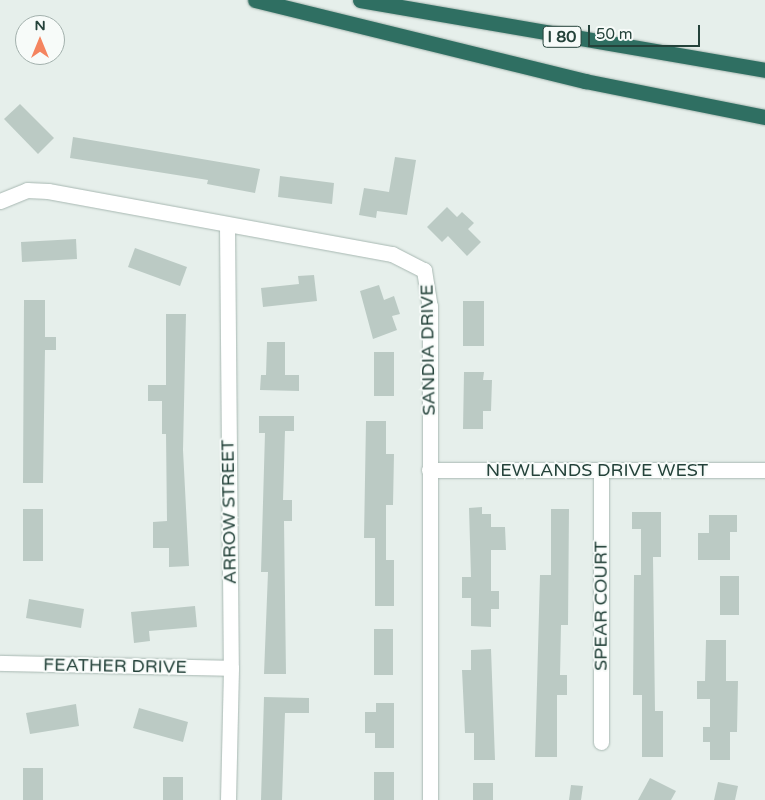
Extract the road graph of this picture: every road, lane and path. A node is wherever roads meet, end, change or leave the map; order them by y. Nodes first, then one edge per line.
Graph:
1 (255, 0) edge
2 (360, 0) edge
3 (765, 70) edge
4 (765, 117) edge
5 (3, 199) edge
6 (227, 224) junction
7 (429, 470) junction
8 (601, 470) junction
9 (765, 470) edge
10 (0, 663) edge
11 (231, 668) junction
12 (601, 742) dead end
13 (228, 800) edge
14 (430, 800) edge

1 - 4 highway
2 - 3 highway, I 80
5 - 6 street, SANDIA DRIVE
6 - 7 street, SANDIA DRIVE
6 - 11 street, ARROW STREET
7 - 8 street, NEWLANDS DRIVE WEST
7 - 14 street, SANDIA DRIVE
8 - 9 street, NEWLANDS DRIVE WEST
8 - 12 street, SPEAR COURT
10 - 11 street, FEATHER DRIVE
11 - 13 street, ARROW STREET

